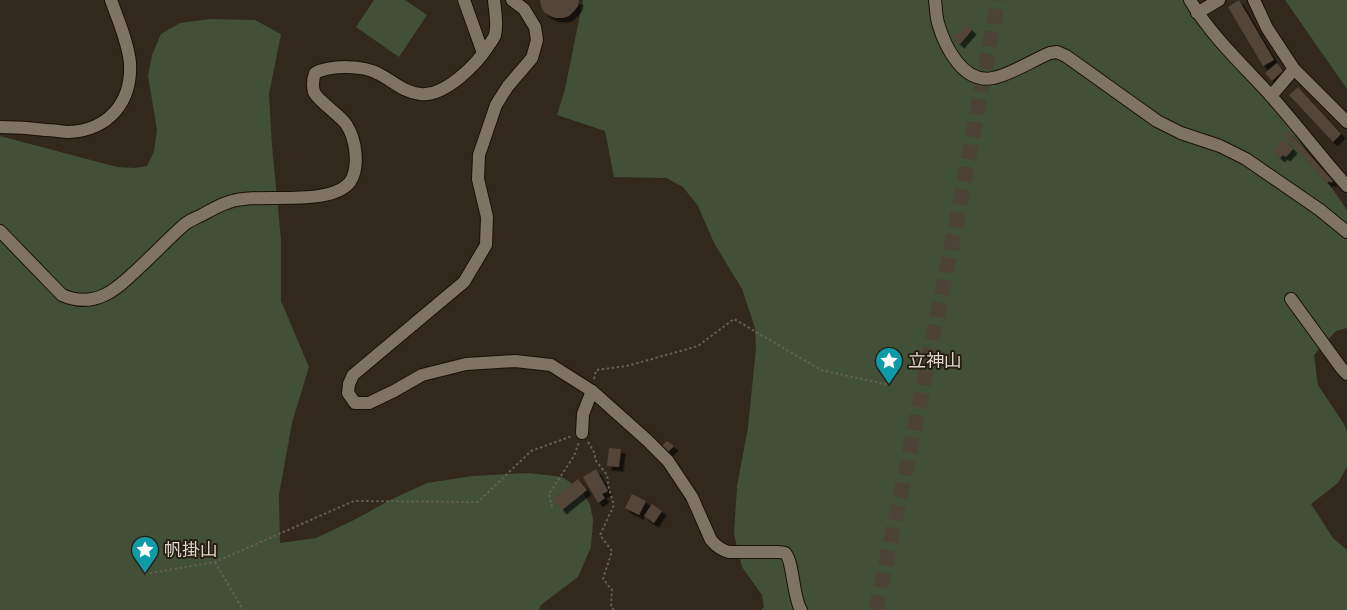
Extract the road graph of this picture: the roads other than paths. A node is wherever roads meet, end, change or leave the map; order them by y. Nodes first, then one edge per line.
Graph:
1 (111, 0) edge
2 (464, 0) edge
3 (494, 0) edge
4 (512, 0) edge
5 (935, 0) edge
6 (1190, 0) edge
7 (1219, 0) edge
8 (1254, 0) edge
9 (1197, 13) junction
10 (483, 53) junction
11 (1294, 69) junction
12 (1271, 96) junction
13 (1347, 122) edge
14 (0, 127) edge
15 (1347, 186) edge
16 (0, 231) edge
17 (1347, 232) edge
18 (1291, 299) dead end
19 (1347, 374) edge
20 (592, 391) junction
21 (582, 433) road end
22 (801, 610) edge

1 - 14 street
2 - 10 street
3 - 10 street
4 - 20 street
5 - 17 street
6 - 9 street
7 - 9 street
8 - 11 street
9 - 12 street
10 - 16 street
11 - 12 street
11 - 13 street
12 - 15 street
18 - 19 street
20 - 21 street
20 - 22 street

